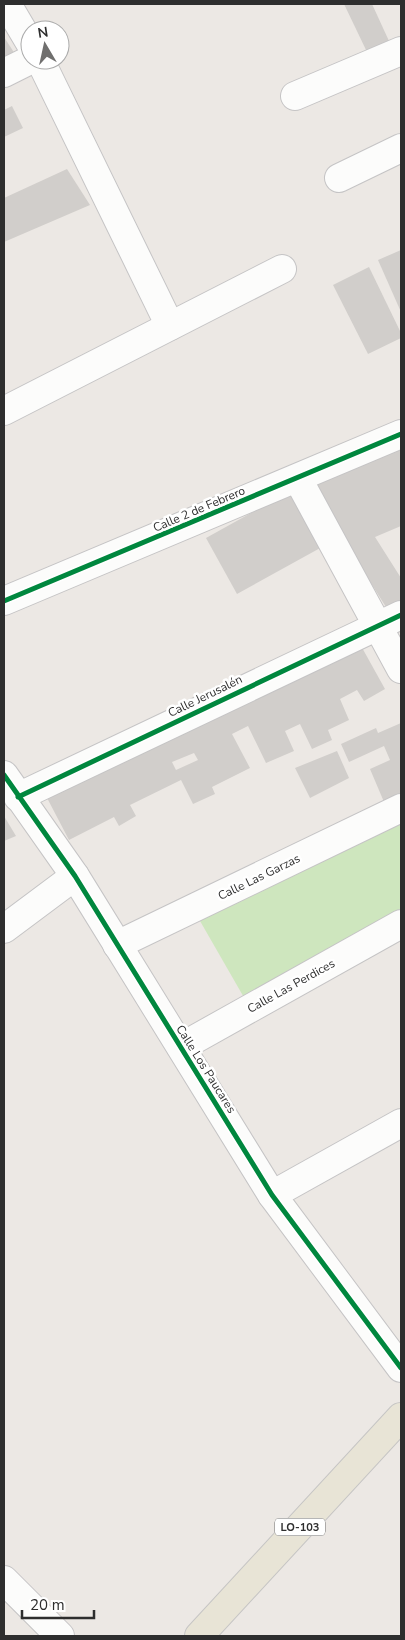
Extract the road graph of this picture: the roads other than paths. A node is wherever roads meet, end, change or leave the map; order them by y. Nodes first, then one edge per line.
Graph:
1 (7, 4) edge
2 (20, 26) edge
3 (401, 51) edge
4 (20, 65) edge
5 (45, 70) edge
6 (4, 73) edge
7 (294, 96) dead end
8 (401, 148) edge
9 (339, 178) dead end
10 (282, 269) dead end
11 (170, 326) junction
12 (4, 411) edge
13 (401, 434) edge
14 (298, 479) junction
15 (4, 602) edge
16 (389, 620) edge
17 (401, 669) edge
18 (11, 786) edge
19 (401, 808) edge
20 (75, 876) junction
21 (401, 924) edge
22 (4, 929) edge
23 (117, 945) junction
24 (181, 1047) junction
25 (401, 1123) edge
26 (272, 1195) junction
27 (401, 1368) edge
28 (401, 1417) edge
29 (4, 1580) edge
30 (60, 1636) edge
31 (199, 1636) edge

1 - 2 street
3 - 7 street
4 - 6 street
5 - 11 street
8 - 9 street
10 - 11 street
11 - 12 street
13 - 14 street, Calle 2 de Febrero
14 - 15 street, Calle 2 de Febrero
14 - 16 street
16 - 17 street
16 - 18 street, Calle Jerusalén
18 - 20 street, Calle Los Paucares
19 - 23 street, Calle Las Garzas
20 - 22 street
20 - 23 street, Calle Los Paucares
21 - 24 street, Calle Las Perdices
23 - 24 street, Calle Los Paucares
24 - 26 street, Calle Los Paucares
25 - 26 street
26 - 27 street, Calle Los Paucares
28 - 31 main road, LO-103
29 - 30 street

